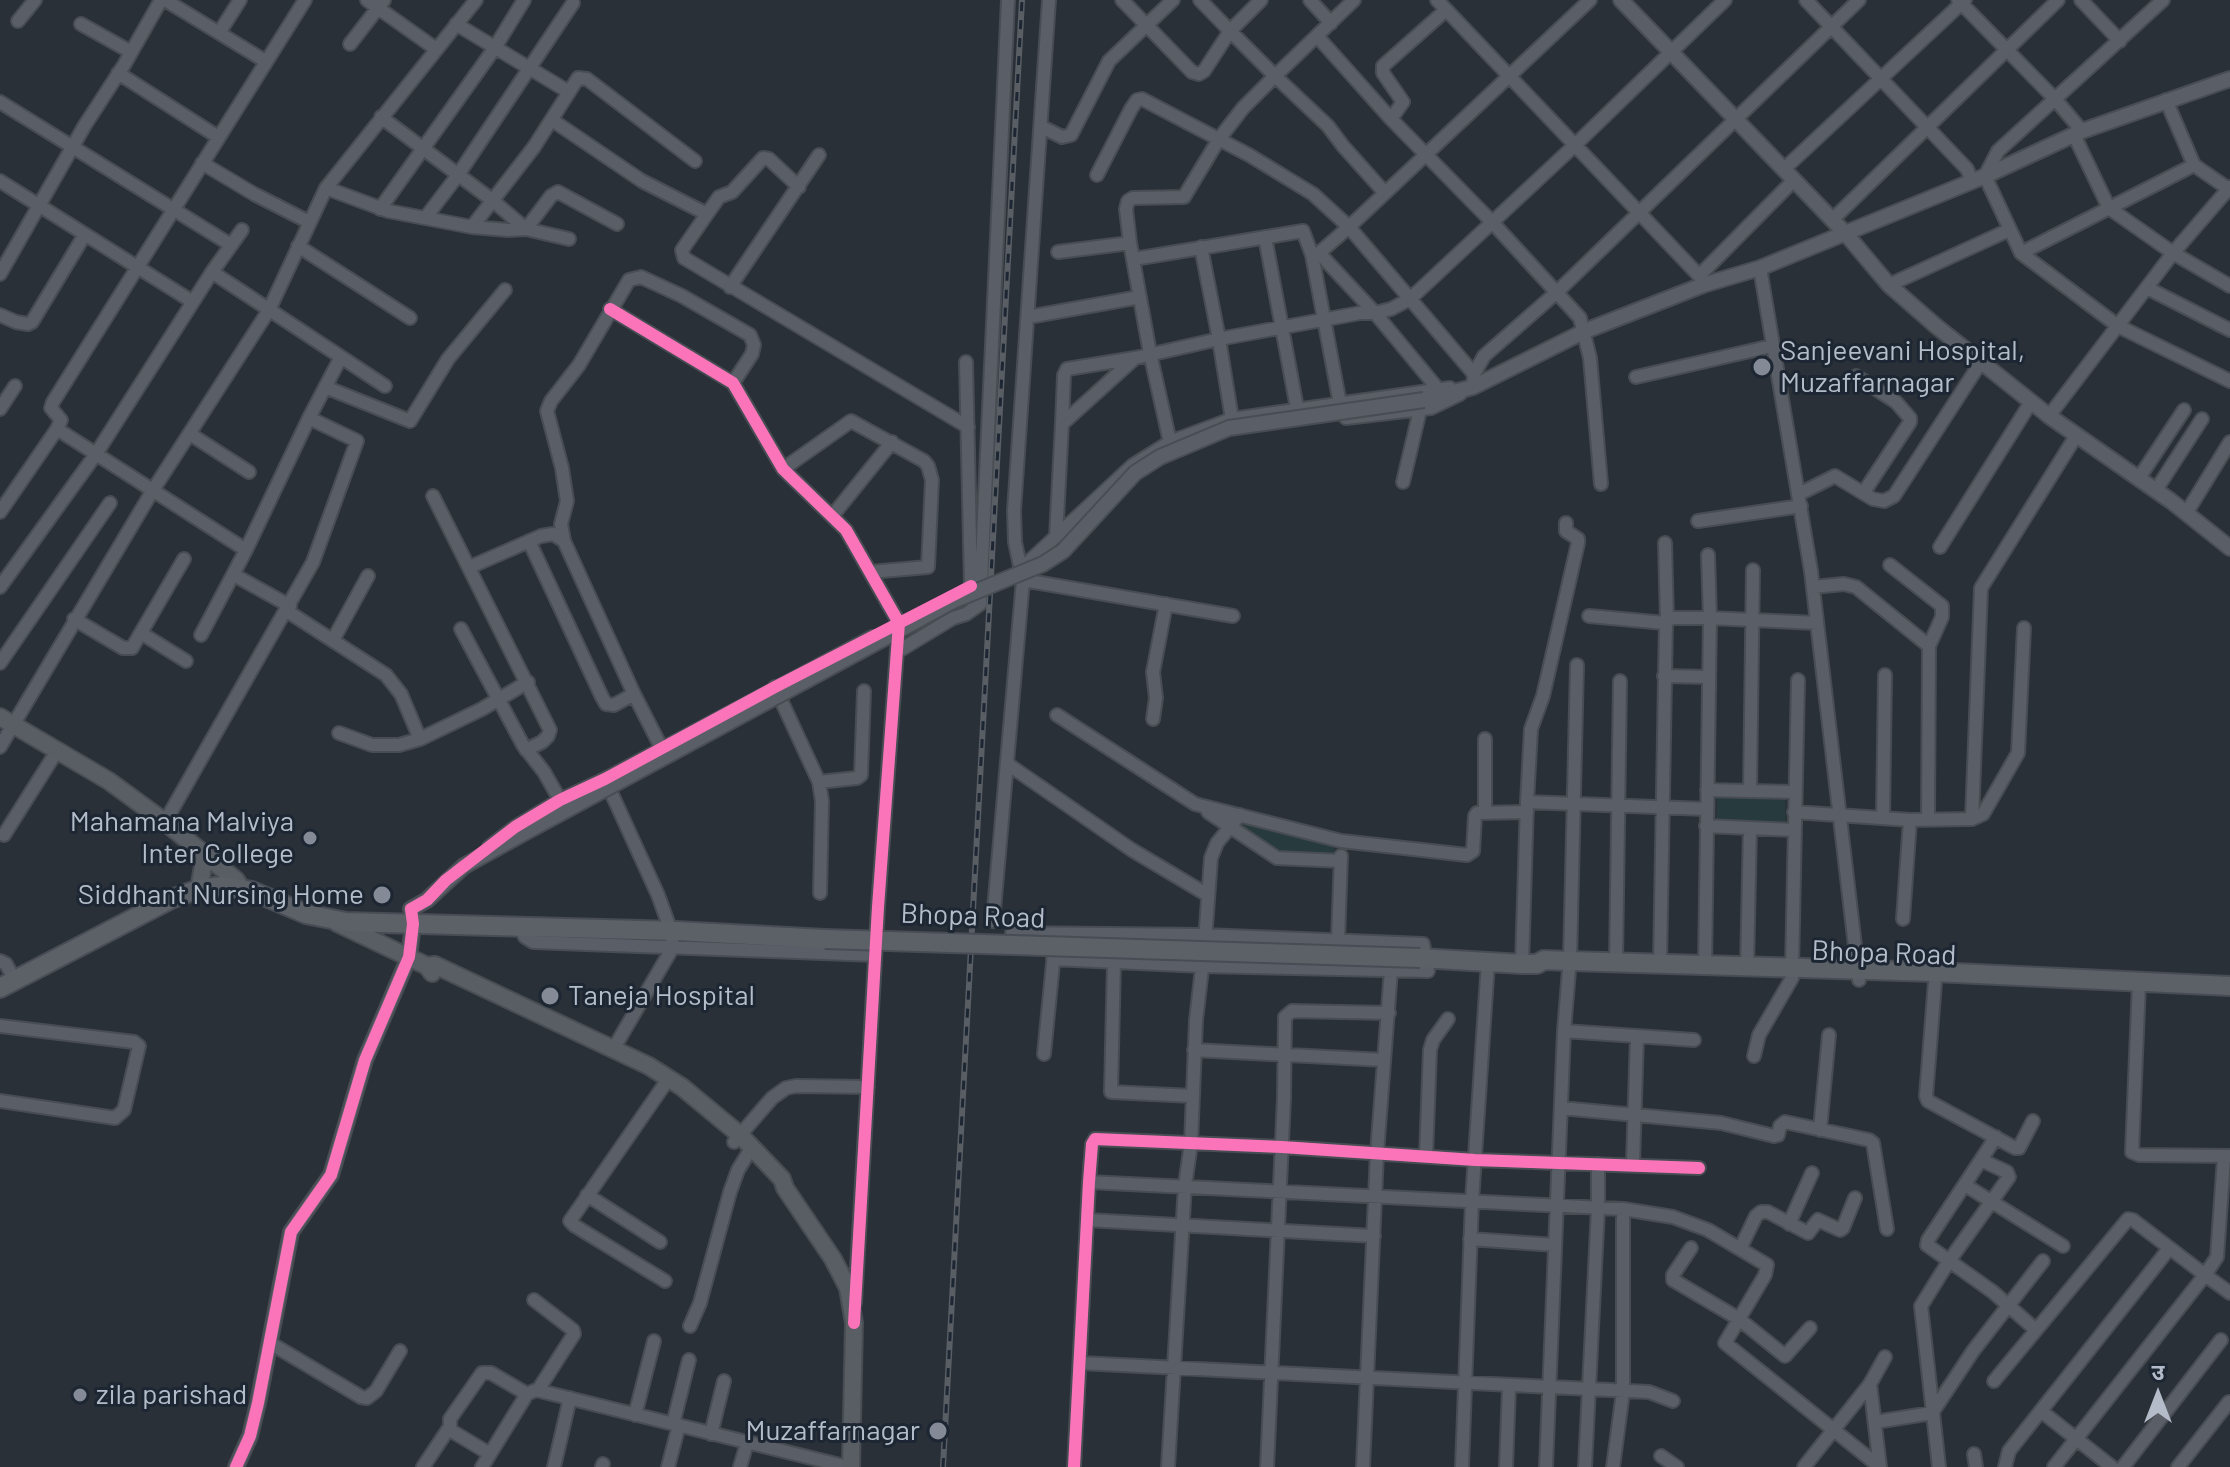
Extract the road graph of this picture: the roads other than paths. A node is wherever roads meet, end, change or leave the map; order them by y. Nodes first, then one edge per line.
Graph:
1 (35, 0) edge
2 (163, 0) edge
3 (240, 0) edge
4 (305, 0) edge
5 (367, 0) edge
6 (476, 0) edge
7 (524, 0) edge
8 (1008, 0) edge
9 (1049, 0) edge
10 (1122, 0) edge
11 (1173, 0) edge
12 (1200, 0) edge
13 (1261, 0) edge
14 (1310, 0) edge
15 (1354, 0) edge
16 (1590, 0) edge
17 (1621, 0) edge
18 (1725, 0) edge
19 (1806, 0) edge
20 (1859, 0) edge
21 (2058, 0) edge
22 (2081, 0) edge
23 (2163, 0) edge
24 (1961, 1) edge
25 (573, 3) dead end
26 (381, 4) edge
27 (1442, 5) edge
28 (18, 21) dead end
29 (1331, 23) junction
30 (81, 24) dead end
31 (456, 24) junction
32 (1148, 25) junction
33 (1831, 27) junction
34 (1230, 31) junction
35 (219, 33) junction
36 (1317, 36) junction
37 (2120, 41) junction
38 (350, 44) dead end
39 (436, 49) junction
40 (494, 49) junction
41 (2007, 51) junction
42 (131, 52) junction
43 (1670, 52) junction
44 (265, 61) junction
45 (530, 70) junction
46 (118, 73) junction
47 (1508, 75) junction
48 (1275, 76) junction
49 (1881, 79) junction
50 (2230, 79) edge
51 (569, 92) junction
52 (2055, 99) junction
53 (2166, 100) junction
54 (0, 102) edge
55 (381, 117) junction
56 (1391, 119) junction
57 (1735, 119) junction
58 (552, 120) junction
59 (1042, 127) junction
60 (1926, 127) junction
61 (2078, 133) junction
62 (218, 137) junction
63 (1219, 139) junction
64 (1575, 145) junction
65 (73, 147) junction
66 (422, 147) junction
67 (819, 155) dead end
68 (1425, 156) junction
69 (695, 161) dead end
70 (202, 163) junction
71 (2194, 165) junction
72 (458, 175) junction
73 (1097, 175) dead end
74 (1789, 175) junction
75 (1979, 178) junction
76 (799, 187) junction
77 (2, 188) edge
78 (326, 188) junction
79 (2230, 189) edge
80 (1385, 193) junction
81 (492, 200) junction
82 (39, 208) junction
83 (174, 208) junction
84 (2109, 208) junction
85 (380, 209) junction
86 (707, 214) junction
87 (1639, 214) junction
88 (426, 217) junction
89 (1832, 220) junction
90 (309, 222) junction
91 (1492, 222) junction
92 (617, 224) dead end
93 (472, 227) junction
94 (1349, 227) junction
95 (526, 229) junction
96 (242, 230) dead end
97 (2009, 230) junction
98 (1846, 234) junction
99 (84, 236) junction
100 (1265, 237) junction
101 (569, 239) dead end
102 (1130, 243) junction
103 (231, 245) junction
104 (298, 246) junction
105 (1201, 247) junction
106 (1058, 252) dead end
107 (2021, 253) junction
108 (2173, 253) junction
109 (1316, 254) junction
110 (1134, 259) junction
111 (138, 268) junction
112 (1760, 268) junction
113 (212, 272) junction
114 (0, 274) edge
115 (1703, 280) junction
116 (1889, 285) junction
117 (2230, 286) edge
118 (730, 287) junction
119 (2147, 288) junction
120 (505, 290) dead end
121 (1557, 292) junction
122 (1140, 297) junction
123 (1410, 299) junction
124 (193, 302) junction
125 (610, 309) junction
126 (269, 310) junction
127 (1375, 313) junction
128 (0, 315) edge
129 (1028, 317) junction
130 (410, 318) dead end
131 (1325, 320) junction
132 (2118, 326) junction
133 (1282, 329) junction
134 (2230, 330) edge
135 (1585, 331) junction
136 (1219, 339) junction
137 (1772, 346) junction
138 (1150, 353) junction
139 (341, 357) junction
140 (1135, 358) junction
141 (966, 362) dead end
142 (1981, 362) junction
143 (1856, 376) dead end
144 (1636, 377) dead end
145 (1473, 380) junction
146 (2230, 381) edge
147 (733, 383) junction
148 (15, 386) dead end
149 (385, 386) dead end
150 (325, 387) junction
151 (1438, 389) junction
152 (2031, 402) junction
153 (1340, 404) junction
154 (1422, 405) junction
155 (1297, 408) junction
156 (0, 409) edge
157 (2184, 410) dead end
158 (2049, 416) junction
159 (309, 418) junction
160 (1232, 419) junction
161 (2202, 419) dead end
162 (1062, 424) junction
163 (968, 427) junction
164 (1261, 427) dead end
165 (57, 429) junction
166 (190, 434) junction
167 (2076, 436) junction
168 (892, 442) junction
169 (1170, 442) junction
170 (2230, 442) edge
171 (96, 454) junction
172 (783, 469) junction
173 (249, 472) dead end
174 (2139, 478) junction
175 (1403, 482) dead end
176 (1601, 484) dead end
177 (153, 490) junction
178 (2156, 490) junction
179 (1864, 492) junction
180 (433, 496) dead end
181 (1800, 500) junction
182 (110, 503) dead end
183 (0, 512) edge
184 (2187, 512) junction
185 (833, 515) junction
186 (1698, 521) dead end
187 (1566, 523) dead end
188 (1056, 537) junction
189 (529, 541) junction
190 (564, 541) junction
191 (1665, 543) dead end
192 (1940, 547) dead end
193 (2230, 548) edge
194 (246, 550) junction
195 (1708, 555) dead end
196 (184, 559) dead end
197 (1890, 565) dead end
198 (470, 567) junction
199 (1753, 570) dead end
200 (870, 572) junction
201 (1023, 574) junction
202 (234, 575) junction
203 (368, 576) dead end
204 (971, 586) junction
205 (0, 587) edge
206 (1813, 587) junction
207 (1166, 604) junction
208 (288, 608) junction
209 (966, 614) junction
210 (1233, 616) dead end
211 (1589, 616) dead end
212 (1710, 618) junction
213 (74, 619) junction
214 (1753, 620) junction
215 (1666, 621) junction
216 (899, 623) junction
217 (1817, 623) junction
218 (2024, 628) dead end
219 (461, 629) dead end
220 (141, 633) junction
221 (201, 635) dead end
222 (333, 640) junction
223 (1929, 646) junction
224 (897, 652) junction
225 (186, 661) dead end
226 (0, 663) edge
227 (1577, 665) dead end
228 (1885, 675) dead end
229 (1664, 676) junction
230 (1709, 677) junction
231 (1798, 680) dead end
232 (1620, 681) dead end
233 (528, 682) junction
234 (775, 687) junction
235 (864, 691) dead end
236 (634, 694) junction
237 (499, 700) junction
238 (1057, 715) dead end
239 (1153, 719) dead end
240 (6, 720) edge
241 (339, 733) dead end
242 (420, 739) junction
243 (1485, 739) dead end
244 (0, 747) edge
245 (662, 749) junction
246 (526, 750) junction
247 (57, 751) junction
248 (1007, 761) junction
249 (605, 779) junction
250 (819, 782) junction
251 (1707, 790) junction
252 (1750, 791) junction
253 (1794, 792) junction
254 (560, 800) junction
255 (1572, 804) junction
256 (1617, 806) junction
257 (1527, 807) junction
258 (1662, 808) junction
259 (1706, 809) junction
260 (1794, 812) junction
261 (1485, 813) junction
262 (1841, 814) junction
263 (1883, 818) junction
264 (1928, 819) junction
265 (1972, 819) junction
266 (1235, 820) junction
267 (1910, 820) junction
268 (165, 822) junction
269 (1706, 826) junction
270 (1750, 828) junction
271 (1793, 830) junction
272 (4, 835) dead end
273 (1341, 841) junction
274 (205, 855) junction
275 (1341, 861) junction
276 (464, 866) junction
277 (238, 884) junction
278 (200, 885) junction
279 (820, 893) dead end
280 (1206, 894) junction
281 (412, 916) junction
282 (1903, 919) dead end
283 (332, 921) junction
284 (993, 921) dead end
285 (1012, 933) dead end
286 (1056, 934) junction
287 (1205, 935) junction
288 (672, 939) junction
289 (1338, 940) junction
290 (875, 955) junction
291 (409, 957) junction
292 (1424, 958) junction
293 (1053, 959) junction
294 (1114, 962) junction
295 (1488, 962) junction
296 (1616, 963) junction
297 (1530, 964) junction
298 (1570, 965) junction
299 (1660, 965) junction
300 (427, 966) junction
301 (1202, 966) junction
302 (1705, 967) junction
303 (1747, 968) junction
304 (1391, 970) junction
305 (1792, 974) junction
306 (1859, 975) junction
307 (3, 976) edge
308 (1935, 982) junction
309 (2230, 986) edge
310 (2139, 988) junction
311 (2230, 995) edge
312 (1389, 1013) junction
313 (1448, 1019) dead end
314 (0, 1026) edge
315 (1564, 1031) junction
316 (1829, 1035) dead end
317 (1637, 1036) junction
318 (1694, 1040) dead end
319 (614, 1048) junction
320 (1194, 1050) junction
321 (1284, 1053) junction
322 (1044, 1054) dead end
323 (1754, 1056) dead end
324 (1384, 1060) junction
325 (666, 1082) junction
326 (868, 1087) junction
327 (1192, 1096) junction
328 (0, 1101) edge
329 (1561, 1108) junction
330 (1634, 1115) junction
331 (2033, 1121) dead end
332 (1820, 1130) junction
333 (1996, 1137) junction
334 (1191, 1144) junction
335 (743, 1145) junction
336 (1282, 1147) junction
337 (1377, 1153) junction
338 (1426, 1156) junction
339 (2227, 1157) edge
340 (1475, 1160) junction
341 (1981, 1160) junction
342 (1558, 1163) junction
343 (1633, 1163) junction
344 (1598, 1164) junction
345 (1699, 1168) dead end
346 (1812, 1173) dead end
347 (1089, 1182) junction
348 (1185, 1185) junction
349 (1965, 1185) junction
350 (1279, 1192) junction
351 (587, 1195) junction
352 (1375, 1196) junction
353 (1855, 1198) dead end
354 (1472, 1201) junction
355 (1993, 1203) junction
356 (1556, 1206) junction
357 (1598, 1209) junction
358 (1623, 1209) junction
359 (1087, 1220) junction
360 (1789, 1224) junction
361 (1183, 1227) junction
362 (1277, 1229) junction
363 (1887, 1229) dead end
364 (1374, 1236) junction
365 (1470, 1239) junction
366 (660, 1242) dead end
367 (1555, 1245) junction
368 (2063, 1246) dead end
369 (1691, 1248) dead end
370 (1740, 1249) junction
371 (2168, 1250) junction
372 (1949, 1261) junction
373 (2043, 1261) dead end
374 (2205, 1275) junction
375 (665, 1281) dead end
376 (2230, 1293) edge
377 (534, 1300) dead end
378 (2009, 1306) junction
379 (1739, 1319) junction
380 (854, 1323) junction
381 (690, 1326) dead end
382 (1810, 1328) dead end
383 (2036, 1330) junction
384 (2221, 1340) dead end
385 (654, 1341) dead end
386 (270, 1343) junction
387 (400, 1351) dead end
388 (1885, 1357) dead end
389 (689, 1360) dead end
390 (1081, 1363) junction
391 (1173, 1367) junction
392 (1272, 1373) junction
393 (1368, 1377) junction
394 (724, 1381) dead end
395 (1994, 1381) dead end
396 (1464, 1384) junction
397 (1870, 1384) junction
398 (1509, 1387) junction
399 (1550, 1389) junction
400 (1587, 1390) junction
401 (532, 1392) junction
402 (1623, 1392) junction
403 (570, 1398) junction
404 (1673, 1401) dead end
405 (2229, 1402) edge
406 (2041, 1411) junction
407 (1932, 1413) junction
408 (635, 1415) junction
409 (1875, 1422) junction
410 (676, 1425) junction
411 (449, 1428) junction
412 (1834, 1429) junction
413 (711, 1434) junction
414 (2076, 1439) junction
415 (747, 1443) junction
416 (490, 1454) junction
417 (1661, 1456) dead end
418 (808, 1463) edge
419 (236, 1467) edge
420 (423, 1467) edge
421 (482, 1467) edge
422 (554, 1467) edge
423 (668, 1467) edge
424 (740, 1467) edge
425 (850, 1467) edge
426 (1074, 1467) edge
427 (1168, 1467) edge
428 (1267, 1467) edge
429 (1363, 1467) edge
430 (1462, 1467) edge
431 (1506, 1467) edge
432 (1546, 1467) edge
433 (1585, 1467) edge
434 (1613, 1467) edge
435 (1677, 1467) edge
436 (1804, 1467) edge
437 (1880, 1467) edge
438 (1939, 1467) edge
439 (2005, 1467) edge
440 (2054, 1467) edge
441 (2112, 1467) edge
442 (2123, 1467) edge
443 (2178, 1467) edge

1 - 28 street
2 - 35 street
2 - 42 street
3 - 35 street
4 - 44 street
5 - 26 street
6 - 31 street
7 - 40 street
8 - 209 street
9 - 59 street
10 - 32 street
11 - 32 street
12 - 34 street
13 - 34 street
14 - 29 street
15 - 29 street
16 - 47 street
17 - 43 street
18 - 43 street
19 - 33 street
20 - 33 street
21 - 41 street
22 - 37 street
23 - 37 street
24 - 41 street
24 - 49 street
25 - 45 street
26 - 38 street
26 - 39 street
27 - 47 street
27 - 56 street
29 - 36 street
30 - 42 street
31 - 39 street
31 - 40 street
32 - 34 street
32 - 59 street
33 - 49 street
33 - 57 street
34 - 48 street
35 - 44 street
36 - 48 street
36 - 56 street
37 - 52 street
39 - 55 street
40 - 45 street
40 - 66 street
41 - 52 street
41 - 60 street
42 - 46 street
43 - 57 street
43 - 64 street
44 - 62 street
45 - 51 street
45 - 72 street
46 - 62 street
46 - 65 street
47 - 64 street
47 - 68 street
48 - 63 street
48 - 80 street
49 - 60 street
49 - 74 street
50 - 53 street
51 - 58 street
51 - 69 street
52 - 61 street
52 - 75 street
53 - 61 street
53 - 71 street
54 - 65 street
55 - 66 street
55 - 78 street
56 - 68 street
57 - 74 street
57 - 87 street
58 - 81 street
58 - 86 street
59 - 129 street
60 - 75 street
60 - 89 street
61 - 75 street
61 - 84 street
62 - 70 street
63 - 73 street
63 - 94 street
63 - 102 street
64 - 87 street
64 - 91 street
65 - 82 street
65 - 83 street
66 - 72 street
66 - 85 street
67 - 76 street
68 - 80 street
68 - 91 street
70 - 83 street
70 - 90 street
71 - 79 street
71 - 84 street
72 - 81 street
72 - 88 street
74 - 89 street
74 - 115 street
75 - 97 street
75 - 98 street
76 - 86 street
76 - 118 street
77 - 82 street
78 - 85 street
78 - 90 street
79 - 108 street
80 - 94 street
81 - 93 street
81 - 95 street
82 - 99 street
82 - 114 street
83 - 103 street
83 - 111 street
84 - 107 street
84 - 108 street
85 - 88 street
86 - 118 street
87 - 115 street
87 - 121 street
88 - 93 street
89 - 98 street
90 - 104 street
91 - 121 street
91 - 123 street
92 - 95 street
93 - 95 street
94 - 109 street
94 - 123 street
95 - 101 street
96 - 103 street
97 - 107 street
97 - 116 street
98 - 112 street
98 - 116 street
99 - 111 street
99 - 128 street
100 - 105 street
100 - 109 street
100 - 133 street
102 - 106 street
102 - 110 street
103 - 113 street
104 - 126 street
104 - 130 street
105 - 110 street
105 - 136 street
107 - 132 street
108 - 117 street
108 - 119 street
109 - 127 street
109 - 131 street
110 - 122 street
111 - 124 street
111 - 165 street
112 - 115 street
112 - 137 street
113 - 124 street
113 - 126 street
115 - 135 street
116 - 142 street
118 - 163 street
119 - 132 street
119 - 134 street
120 - 150 street
121 - 135 street
121 - 145 street
122 - 129 street
122 - 138 street
123 - 127 street
123 - 145 street
124 - 171 street
125 - 147 street
125 - 147 street
125 - 190 street
126 - 139 street
126 - 166 street
127 - 131 street
127 - 151 street
129 - 201 street
131 - 133 street
131 - 153 street
132 - 146 street
132 - 158 street
133 - 136 street
133 - 155 street
135 - 145 street
135 - 176 street
136 - 138 street
136 - 160 street
137 - 144 street
137 - 181 street
138 - 140 street
138 - 169 street
139 - 149 street
139 - 150 street
140 - 162 street
140 - 162 street
141 - 163 street
142 - 152 street
142 - 179 street
143 - 179 street
145 - 151 street
145 - 154 street
147 - 172 street
148 - 156 street
150 - 159 street
151 - 153 street
152 - 158 street
152 - 192 street
153 - 155 street
154 - 164 street
154 - 175 street
154 - 276 street, bridge
155 - 160 street
157 - 174 street
158 - 167 street
159 - 194 street
159 - 208 street
160 - 169 street
161 - 178 street
162 - 188 street
163 - 204 street
165 - 171 street
165 - 183 street
166 - 173 street
166 - 177 street
167 - 174 street
167 - 265 street
168 - 172 street
168 - 185 street
168 - 200 street
169 - 188 street
170 - 184 street
171 - 177 street
171 - 205 street
172 - 185 street
174 - 178 street
177 - 194 street
177 - 213 street
178 - 184 street
179 - 181 street
180 - 198 street
181 - 186 street
181 - 206 street
182 - 226 street
184 - 193 street
185 - 200 street
187 - 257 street
188 - 201 street
189 - 190 street
189 - 198 street
189 - 236 street
190 - 236 street
191 - 215 street
194 - 202 street
195 - 212 street
196 - 220 street
197 - 223 street
198 - 233 street
199 - 214 street
200 - 216 street
201 - 207 street
201 - 248 street
202 - 208 street
202 - 221 street
203 - 222 street
204 - 209 street
204 - 216 street
206 - 217 street
206 - 223 street
207 - 210 street
207 - 239 street
208 - 222 street
208 - 268 street
209 - 224 street
211 - 215 street
212 - 214 street
212 - 215 street
212 - 230 street
213 - 220 street
213 - 240 street
214 - 217 street
214 - 252 street
215 - 229 street
216 - 224 street
216 - 234 street
217 - 262 street
218 - 265 street
219 - 237 street
220 - 225 street
222 - 242 street
223 - 264 street
224 - 290 street
227 - 255 street
228 - 263 street
229 - 230 street
229 - 258 street
230 - 251 street
231 - 253 street
232 - 256 street
233 - 237 street
233 - 246 street
234 - 245 street
234 - 250 street
235 - 250 street
236 - 245 street
237 - 242 street
237 - 246 street
238 - 266 street
240 - 244 street
240 - 247 main road
241 - 242 street
243 - 261 street
245 - 249 street
246 - 254 street
247 - 268 main road
247 - 272 street
248 - 280 street
248 - 284 street
249 - 254 street
249 - 288 street
250 - 279 street
251 - 252 street
251 - 259 street
252 - 253 street
253 - 260 street
254 - 276 street
255 - 256 street
255 - 257 street
255 - 298 street
256 - 258 street
256 - 296 street
257 - 261 street
257 - 297 street
258 - 259 street
258 - 299 street
259 - 269 street
260 - 262 street
260 - 271 street
261 - 273 street
262 - 263 street
262 - 306 street
263 - 267 street
264 - 265 street
264 - 267 street
266 - 273 street
266 - 275 street
266 - 280 street
267 - 282 street
268 - 274 main road
269 - 270 street
269 - 302 street
270 - 271 street
270 - 303 street
271 - 305 street
273 - 275 street
274 - 277 main road
274 - 278 main road
275 - 289 street
276 - 281 street
277 - 278 main road
277 - 283 main road, Bhopa Road
278 - 307 main road
280 - 287 street
281 - 283 main road, Bhopa Road
281 - 288 main road, Bhopa Road
281 - 291 street
283 - 291 main road
285 - 286 street
286 - 287 street
286 - 293 street
287 - 289 street
287 - 301 street
288 - 290 street
288 - 292 main road, Bhopa Road, bridge
288 - 319 street
289 - 292 street
290 - 326 street
291 - 300 main road
291 - 386 street
292 - 295 main road, Bhopa Road
292 - 304 street
293 - 294 street
293 - 322 street
294 - 301 street
294 - 327 street
295 - 297 main road, Bhopa Road
295 - 340 street
296 - 298 main road, Bhopa Road
296 - 299 main road, Bhopa Road
297 - 298 main road, Bhopa Road
298 - 305 main road, Bhopa Road
298 - 315 street
299 - 302 main road, Bhopa Road
300 - 319 main road
300 - 325 main road
301 - 304 street
301 - 320 street
302 - 303 main road, Bhopa Road
303 - 305 main road, Bhopa Road
304 - 312 street
305 - 306 main road, Bhopa Road
305 - 323 street
306 - 308 main road, Bhopa Road
306 - 310 main road, Bhopa Road
308 - 310 main road, Bhopa Road
308 - 333 street
309 - 310 main road, Bhopa Road
310 - 311 main road, Bhopa Road
310 - 339 street
312 - 321 street
312 - 324 street
313 - 338 street
314 - 328 street
315 - 317 street
315 - 329 street
316 - 332 street
317 - 318 street
317 - 330 street
319 - 325 main road
320 - 321 street
320 - 327 street
321 - 324 street
321 - 336 street
324 - 337 street
325 - 335 main road
325 - 351 street
326 - 335 street
326 - 380 street
327 - 334 street
329 - 330 street
329 - 342 street
330 - 332 street
330 - 343 street
331 - 333 street
332 - 363 street
333 - 341 street
334 - 336 street
334 - 347 street
334 - 348 street
335 - 380 main road
335 - 381 street
336 - 337 street
336 - 350 street
337 - 338 street
337 - 352 street
338 - 340 street
339 - 374 street
340 - 342 street
340 - 354 street
341 - 349 street
341 - 355 street
342 - 344 street
342 - 356 street
343 - 344 street
343 - 345 street
344 - 357 street
346 - 360 street
347 - 348 street
347 - 359 street
348 - 350 street
348 - 361 street
349 - 355 street
349 - 372 street
350 - 352 street
350 - 362 street
351 - 366 street
351 - 375 street
352 - 354 street
352 - 364 street
353 - 360 street
354 - 356 street
354 - 365 street
355 - 368 street
355 - 372 street
356 - 357 street
356 - 367 street
357 - 358 street
357 - 400 street
358 - 370 street
358 - 402 street
359 - 361 street
359 - 390 street
360 - 370 street
361 - 362 street
361 - 391 street
362 - 364 street
362 - 392 street
364 - 393 street
365 - 367 street
365 - 396 street
367 - 399 street
369 - 379 street
370 - 379 street
371 - 374 street
371 - 383 street
371 - 406 street
372 - 378 street
372 - 407 street
373 - 378 street
374 - 376 street
374 - 414 street
377 - 401 street
378 - 383 street
378 - 407 street
379 - 382 street
379 - 412 street
380 - 425 main road
383 - 395 street
384 - 442 street
385 - 408 street
386 - 387 street
386 - 419 street
388 - 397 street
389 - 410 street
390 - 391 street
390 - 426 street
391 - 392 street
391 - 427 street
392 - 393 street
392 - 428 street
393 - 396 street
393 - 429 street
394 - 413 street
396 - 398 street
396 - 430 street
397 - 409 street
397 - 412 street
398 - 399 street
398 - 431 street
399 - 400 street
399 - 432 street
400 - 402 street
400 - 433 street
401 - 403 street
401 - 411 street
401 - 416 street
402 - 404 street
402 - 434 street
403 - 408 street
403 - 422 street
405 - 443 street
406 - 414 street
406 - 439 street
407 - 409 street
407 - 438 street
408 - 410 street
409 - 437 street
410 - 413 street
410 - 423 street
411 - 416 street
411 - 420 street
412 - 436 street
412 - 437 street
413 - 415 street
414 - 440 street
414 - 441 street
415 - 418 street
415 - 424 street
416 - 421 street
417 - 435 street
418 - 425 street

